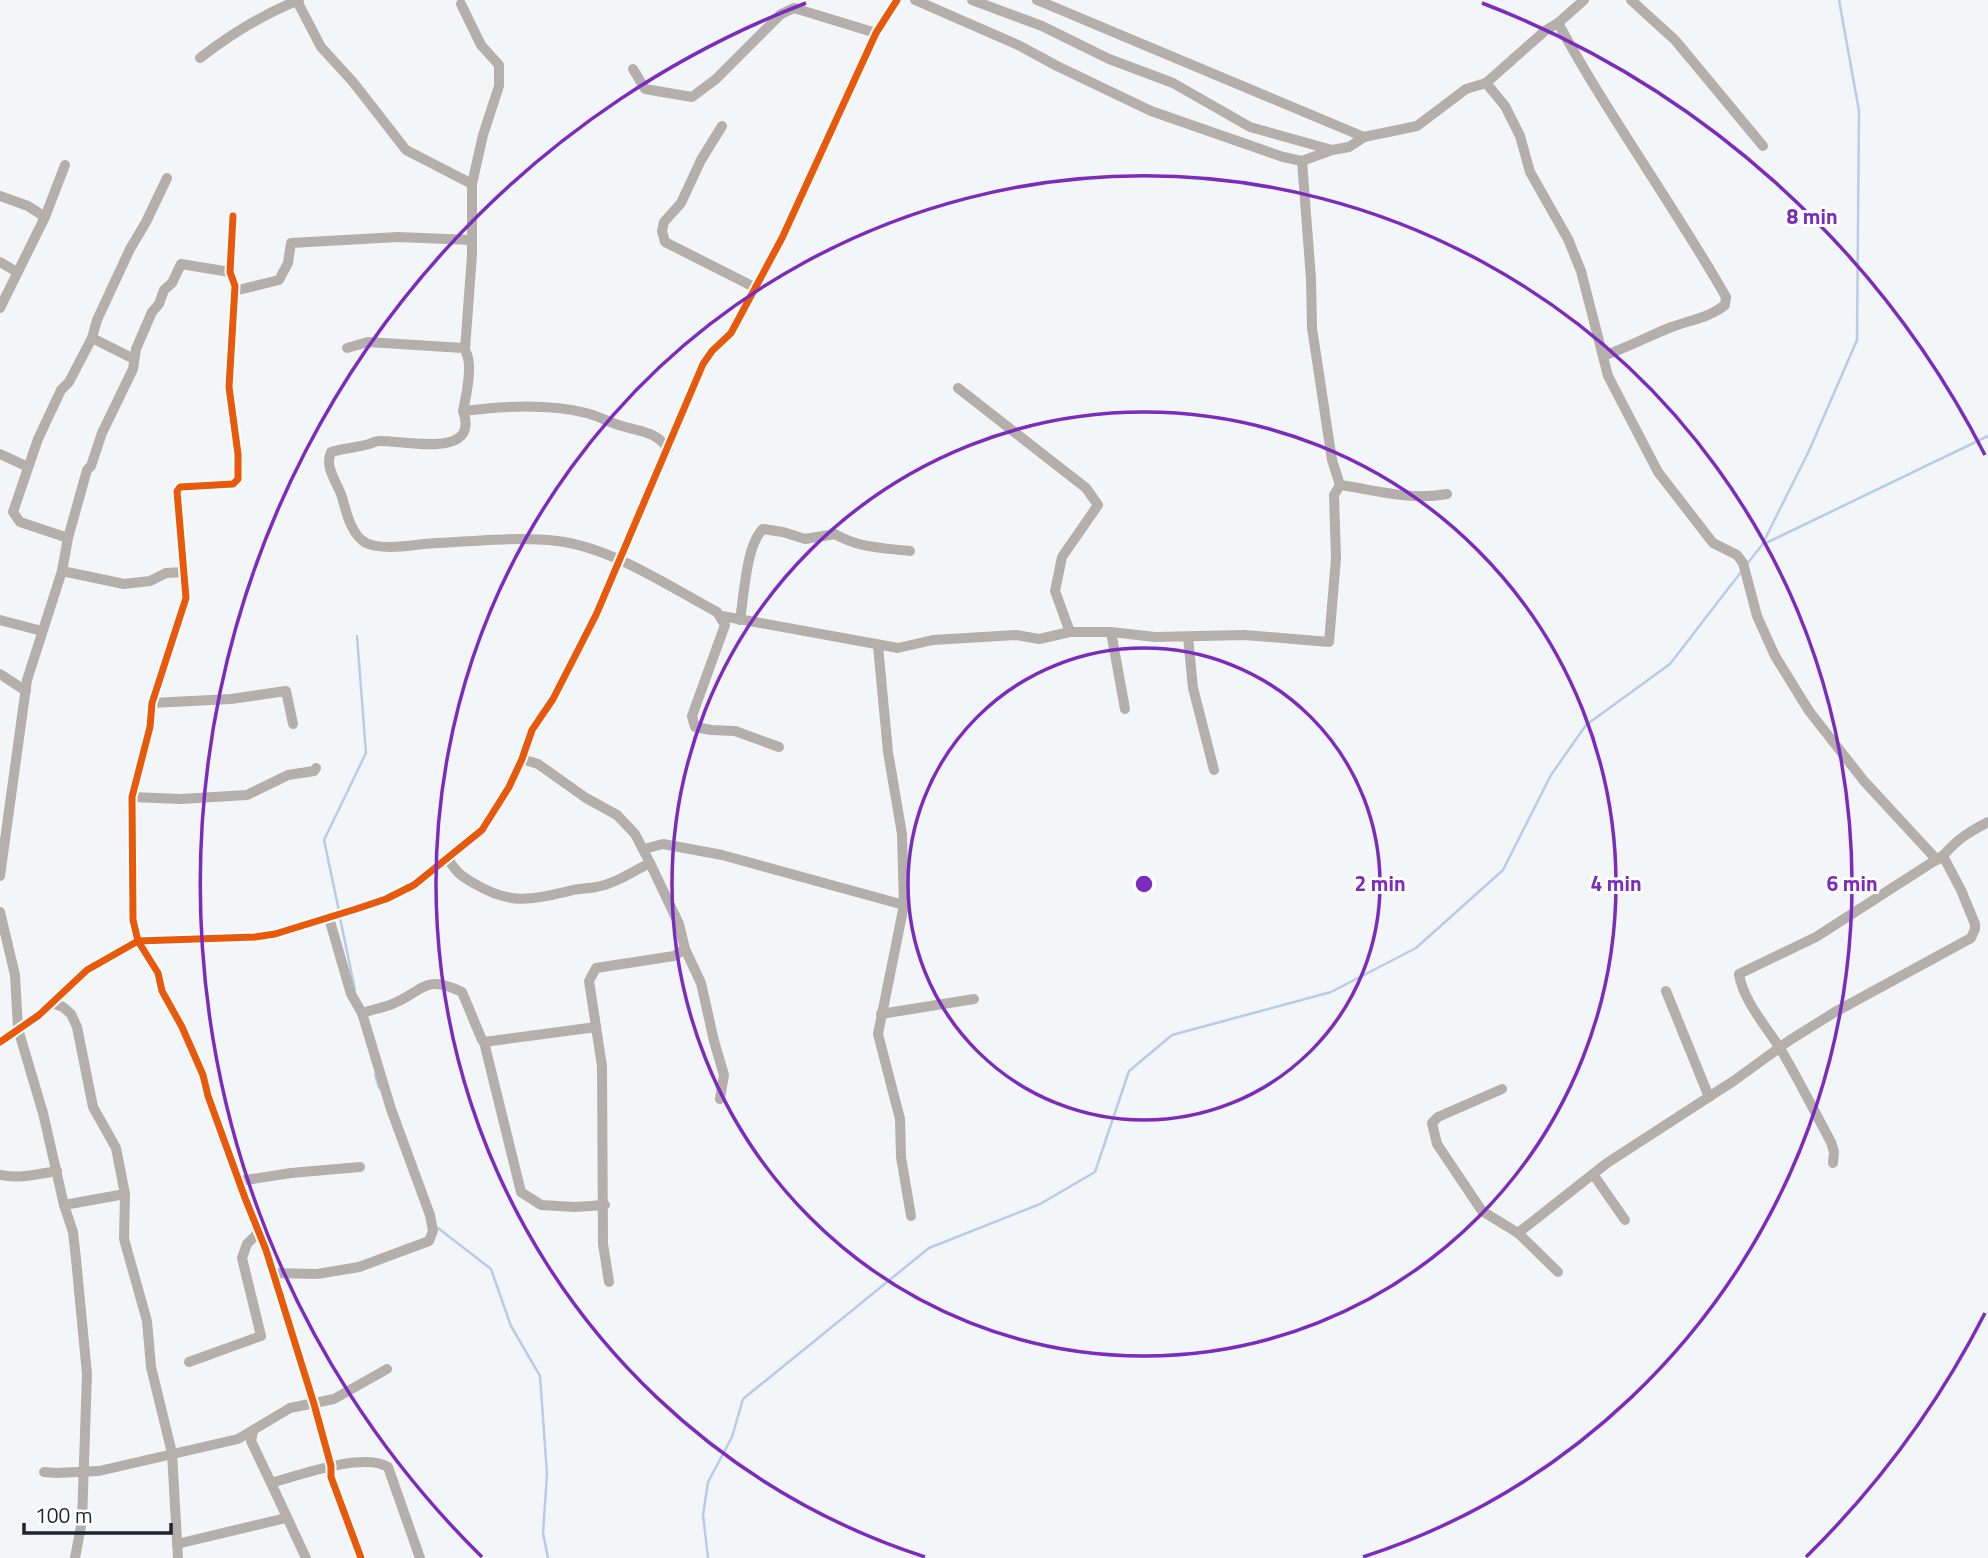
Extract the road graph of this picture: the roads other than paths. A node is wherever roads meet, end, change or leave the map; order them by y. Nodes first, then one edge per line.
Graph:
1 (897, 0) edge
2 (915, 0) edge
3 (972, 0) edge
4 (1037, 0) edge
5 (1584, 0) edge
6 (1632, 0) edge
7 (298, 1) edge
8 (461, 4) dead end
9 (1558, 23) junction
10 (876, 33) junction
11 (200, 58) dead end
12 (633, 69) dead end
13 (1486, 83) junction
14 (722, 126) dead end
15 (1364, 137) junction
16 (1763, 146) dead end
17 (1332, 150) junction
18 (1302, 161) junction
19 (65, 165) dead end
20 (167, 178) dead end
21 (472, 184) junction
22 (0, 197) edge
23 (233, 216) dead end
24 (45, 217) junction
25 (471, 240) junction
26 (0, 262) edge
27 (17, 272) junction
28 (230, 272) junction
29 (754, 288) junction
30 (234, 291) junction
31 (0, 308) edge
32 (92, 338) junction
33 (348, 348) dead end
34 (465, 349) junction
35 (1603, 356) junction
36 (134, 359) junction
37 (958, 388) dead end
38 (463, 411) junction
39 (668, 449) junction
40 (0, 454) edge
41 (28, 467) junction
42 (1340, 485) junction
43 (1447, 494) dead end
44 (68, 538) junction
45 (910, 551) dead end
46 (620, 561) junction
47 (62, 571) junction
48 (184, 572) junction
49 (722, 616) junction
50 (0, 620) edge
51 (740, 620) junction
52 (43, 631) junction
53 (1070, 632) junction
54 (1111, 632) junction
55 (1188, 637) junction
56 (878, 646) junction
57 (0, 674) edge
58 (26, 691) junction
59 (152, 703) junction
60 (1125, 709) dead end
61 (293, 724) dead end
62 (779, 747) dead end
63 (522, 759) junction
64 (316, 768) dead end
65 (1214, 770) dead end
66 (132, 797) junction
67 (1988, 822) edge
68 (644, 849) junction
69 (1940, 858) junction
70 (448, 859) junction
71 (650, 863) junction
72 (0, 876) edge
73 (904, 905) junction
74 (0, 912) edge
75 (329, 918) junction
76 (138, 941) junction
77 (685, 950) junction
78 (1666, 991) dead end
79 (974, 999) dead end
80 (52, 1003) junction
81 (362, 1013) junction
82 (881, 1014) junction
83 (596, 1027) junction
84 (18, 1029) junction
85 (0, 1042) edge
86 (484, 1042) junction
87 (1780, 1048) junction
88 (1502, 1089) dead end
89 (1709, 1097) junction
90 (720, 1099) dead end
91 (1833, 1163) dead end
92 (359, 1167) dead end
93 (57, 1171) junction
94 (1592, 1174) junction
95 (0, 1175) edge
96 (239, 1181) junction
97 (125, 1194) junction
98 (64, 1205) junction
99 (605, 1205) junction
100 (911, 1216) dead end
101 (1625, 1220) dead end
102 (258, 1233) junction
103 (1518, 1233) junction
104 (1558, 1272) dead end
105 (274, 1273) junction
106 (609, 1282) dead end
107 (189, 1362) dead end
108 (387, 1368) dead end
109 (314, 1404) junction
110 (253, 1431) junction
111 (172, 1453) junction
112 (331, 1466) junction
113 (44, 1472) dead end
114 (83, 1472) junction
115 (271, 1483) junction
116 (286, 1518) junction
117 (177, 1544) junction
118 (75, 1558) edge
119 (178, 1558) edge
120 (306, 1558) edge
121 (361, 1558) edge
122 (420, 1558) edge

1 - 10 street
2 - 18 street
3 - 17 street
4 - 15 street
5 - 9 street
6 - 16 street
7 - 11 street
7 - 21 street
8 - 21 street
9 - 13 street
9 - 35 street
10 - 12 street
10 - 29 street
13 - 15 street
13 - 35 street
14 - 29 street
15 - 17 street
17 - 18 street
18 - 42 street
19 - 24 street
20 - 32 street
21 - 25 street
22 - 24 street
23 - 28 street
24 - 27 street
25 - 30 street
25 - 34 street
26 - 27 street
27 - 31 street
28 - 30 street
28 - 36 street
29 - 39 street
30 - 48 street
32 - 36 street
32 - 41 street
33 - 34 street
34 - 38 street
35 - 69 street
36 - 44 street
37 - 53 street
38 - 39 street
38 - 46 street
39 - 46 street
40 - 41 street
41 - 44 street
42 - 43 street
42 - 55 street
44 - 47 street
45 - 51 street
46 - 49 street
46 - 63 street
47 - 48 street
47 - 52 street
48 - 59 street
49 - 51 street
49 - 62 street
50 - 52 street
51 - 56 street
52 - 58 street
53 - 54 street
53 - 56 street
54 - 55 street
54 - 60 street
55 - 65 street
56 - 73 street
57 - 58 street
58 - 72 street
59 - 61 street
59 - 66 street
63 - 68 street
63 - 70 street
64 - 66 street
66 - 76 street
67 - 69 street
68 - 71 street
68 - 73 street
69 - 87 street
69 - 87 street
70 - 71 street
70 - 75 street
71 - 77 street
73 - 82 street
74 - 84 street
75 - 76 street
75 - 81 street
76 - 80 street
76 - 96 street
77 - 83 street
77 - 90 street
78 - 89 street
79 - 82 street
80 - 84 street
80 - 97 street
81 - 86 street
81 - 105 street
82 - 100 street
83 - 86 street
83 - 99 street
84 - 85 street
84 - 93 street
86 - 99 street
87 - 89 street
87 - 91 street
88 - 103 street
89 - 94 street
92 - 96 street
93 - 95 street
93 - 98 street
94 - 101 street
94 - 103 street
96 - 102 street
97 - 98 street
97 - 111 street
98 - 114 street
99 - 106 street
102 - 105 street
102 - 107 street
103 - 104 street
105 - 109 street
108 - 109 street
109 - 110 street
109 - 112 street
110 - 111 street
110 - 115 street
111 - 114 street
111 - 117 street
112 - 115 street
112 - 121 street
112 - 122 street
113 - 114 street
114 - 118 street
115 - 116 street
116 - 117 street
116 - 120 street
117 - 119 street

